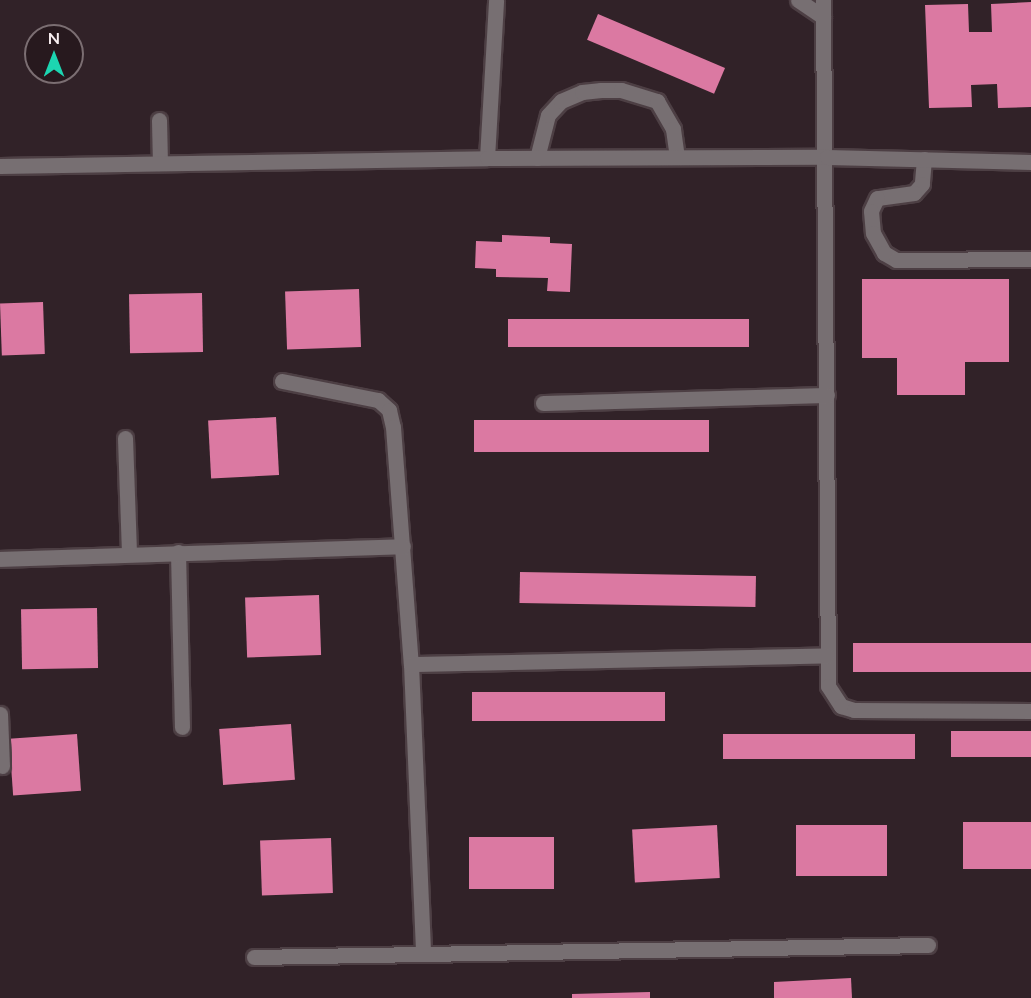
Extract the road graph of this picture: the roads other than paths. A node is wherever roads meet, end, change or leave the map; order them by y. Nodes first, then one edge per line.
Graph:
1 (496, 0) edge
2 (798, 0) edge
3 (823, 0) edge
4 (823, 17) junction
5 (159, 120) dead end
6 (677, 157) junction
7 (826, 157) junction
8 (488, 158) junction
9 (537, 158) junction
10 (924, 159) junction
11 (1031, 162) edge
12 (160, 163) junction
13 (0, 166) edge
14 (1031, 259) edge
15 (282, 381) dead end
16 (826, 395) junction
17 (543, 403) dead end
18 (125, 438) dead end
19 (403, 546) junction
20 (178, 552) junction
21 (129, 554) junction
22 (0, 559) edge
23 (826, 655) junction
24 (411, 664) junction
25 (1031, 711) edge
26 (0, 714) edge
27 (182, 727) dead end
28 (2, 766) dead end
29 (928, 945) dead end
30 (423, 952) junction
31 (254, 957) dead end

1 - 8 street
2 - 4 street
3 - 4 street
4 - 7 street
5 - 12 street
6 - 7 street
6 - 9 street
6 - 9 street
7 - 10 street
7 - 16 street
8 - 9 street
8 - 12 street
10 - 11 street
10 - 14 street
12 - 13 street
15 - 19 street
16 - 17 street
16 - 23 street
18 - 21 street
19 - 20 street
19 - 24 street
20 - 21 street
20 - 27 street
21 - 22 street
23 - 24 street
23 - 25 street
24 - 30 street
26 - 28 street
29 - 30 street
30 - 31 street

